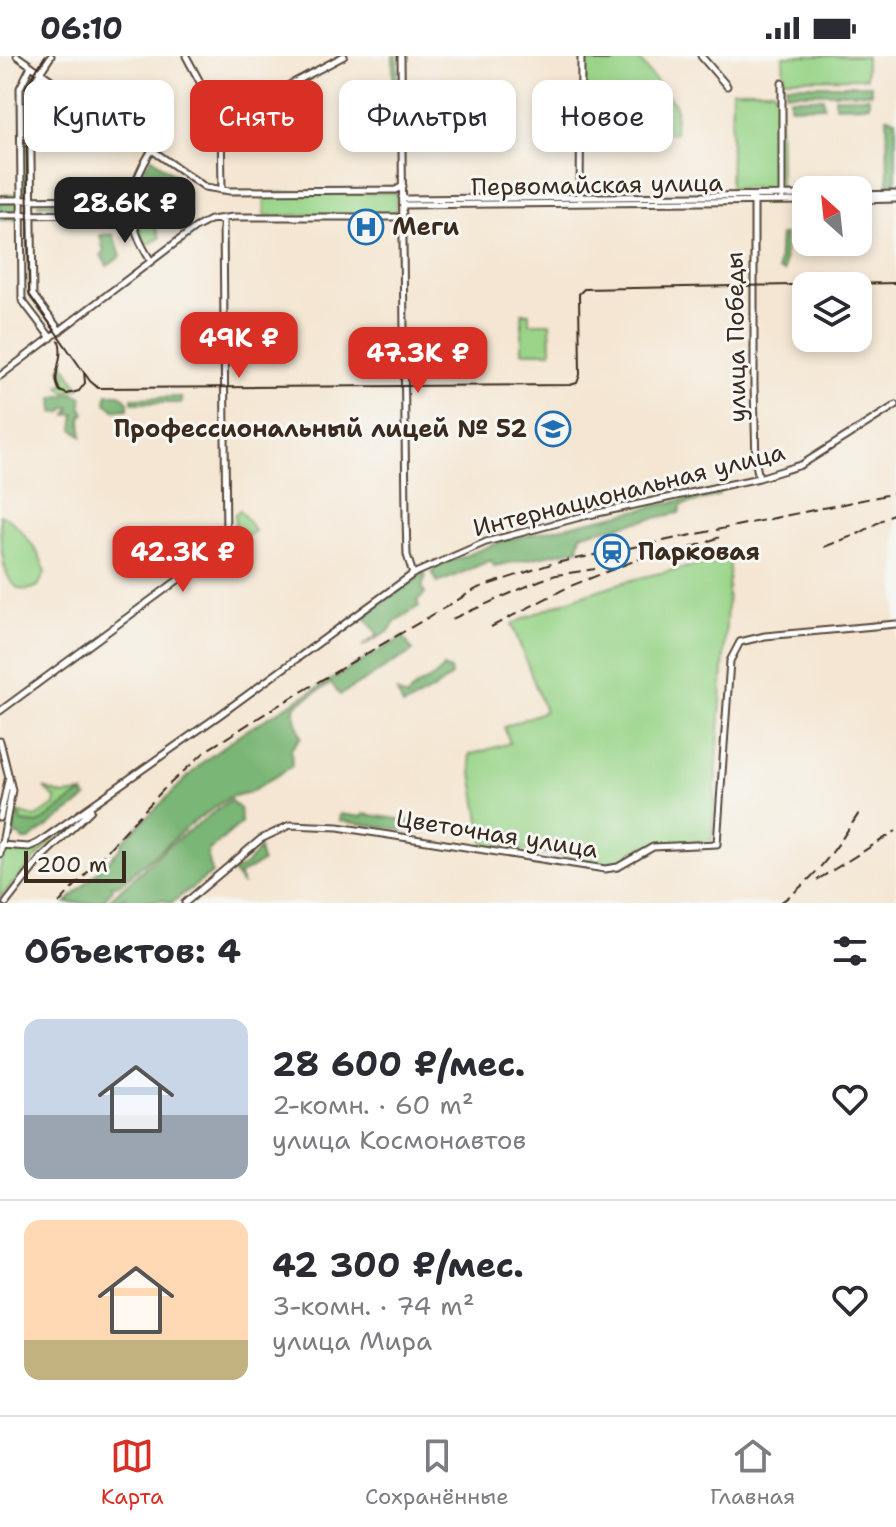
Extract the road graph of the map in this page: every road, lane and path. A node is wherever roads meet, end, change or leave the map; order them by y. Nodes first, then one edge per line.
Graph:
1 (17, 56) edge
2 (51, 56) edge
3 (186, 56) edge
4 (344, 56) edge
5 (401, 56) edge
6 (581, 56) edge
7 (595, 56) edge
8 (607, 56) edge
9 (701, 56) edge
10 (31, 66) junction
11 (40, 72) junction
12 (51, 80) edge
13 (199, 80) edge
14 (299, 80) edge
15 (782, 83) dead end
16 (727, 86) dead end
17 (151, 152) edge
18 (155, 152) edge
19 (221, 152) edge
20 (403, 186) junction
21 (222, 190) junction
22 (396, 190) junction
23 (792, 197) edge
24 (872, 197) edge
25 (896, 197) edge
26 (782, 198) junction
27 (131, 199) junction
28 (754, 199) junction
29 (792, 199) edge
30 (0, 200) edge
31 (20, 200) junction
32 (32, 200) junction
33 (580, 200) junction
34 (403, 202) junction
35 (131, 214) junction
36 (0, 215) edge
37 (20, 215) junction
38 (31, 215) junction
39 (396, 217) junction
40 (223, 218) junction
41 (403, 220) junction
42 (151, 261) junction
43 (60, 331) junction
44 (51, 338) junction
45 (0, 376) edge
46 (896, 405) edge
47 (759, 478) junction
48 (413, 574) junction
49 (896, 624) edge
50 (0, 711) edge
51 (0, 741) edge
52 (9, 775) junction
53 (97, 803) junction
54 (0, 818) edge
55 (1, 845) edge
56 (0, 854) edge
57 (6, 903) edge
58 (185, 903) edge

1 - 10 main road
2 - 11 main road
3 - 13 main road
4 - 14 main road
5 - 20 main road
6 - 33 main road
7 - 8 main road
9 - 16 main road
10 - 11 main road
10 - 31 main road
11 - 12 main road
11 - 32 main road
15 - 26 main road
17 - 27 main road
18 - 21 main road
19 - 21 main road
20 - 22 main road
20 - 34 main road
21 - 22 main road
22 - 34 main road
23 - 26 main road, Первомайская улица
24 - 25 main road
26 - 28 main road, Первомайская улица
26 - 29 main road, Первомайская улица
27 - 32 main road
27 - 35 main road
28 - 33 main road, Первомайская улица
28 - 47 main road, улица Победы
30 - 31 main road
31 - 32 main road
31 - 37 main road
32 - 38 main road
33 - 34 main road, Первомайская улица
34 - 39 main road
34 - 41 main road
35 - 38 main road
35 - 42 main road
36 - 37 main road
37 - 38 main road
37 - 44 main road
38 - 43 main road
39 - 40 main road
39 - 41 main road
40 - 42 main road
40 - 50 main road
41 - 48 main road
42 - 43 main road
43 - 44 main road
44 - 45 main road
46 - 47 main road, Интернациональная улица
47 - 48 main road, Интернациональная улица
48 - 53 main road, Интернациональная улица
49 - 58 main road, Цветочная улица
51 - 52 main road
52 - 54 main road
52 - 55 main road
53 - 55 main road, Интернациональная улица
53 - 57 main road, Интернациональная улица
55 - 56 main road

